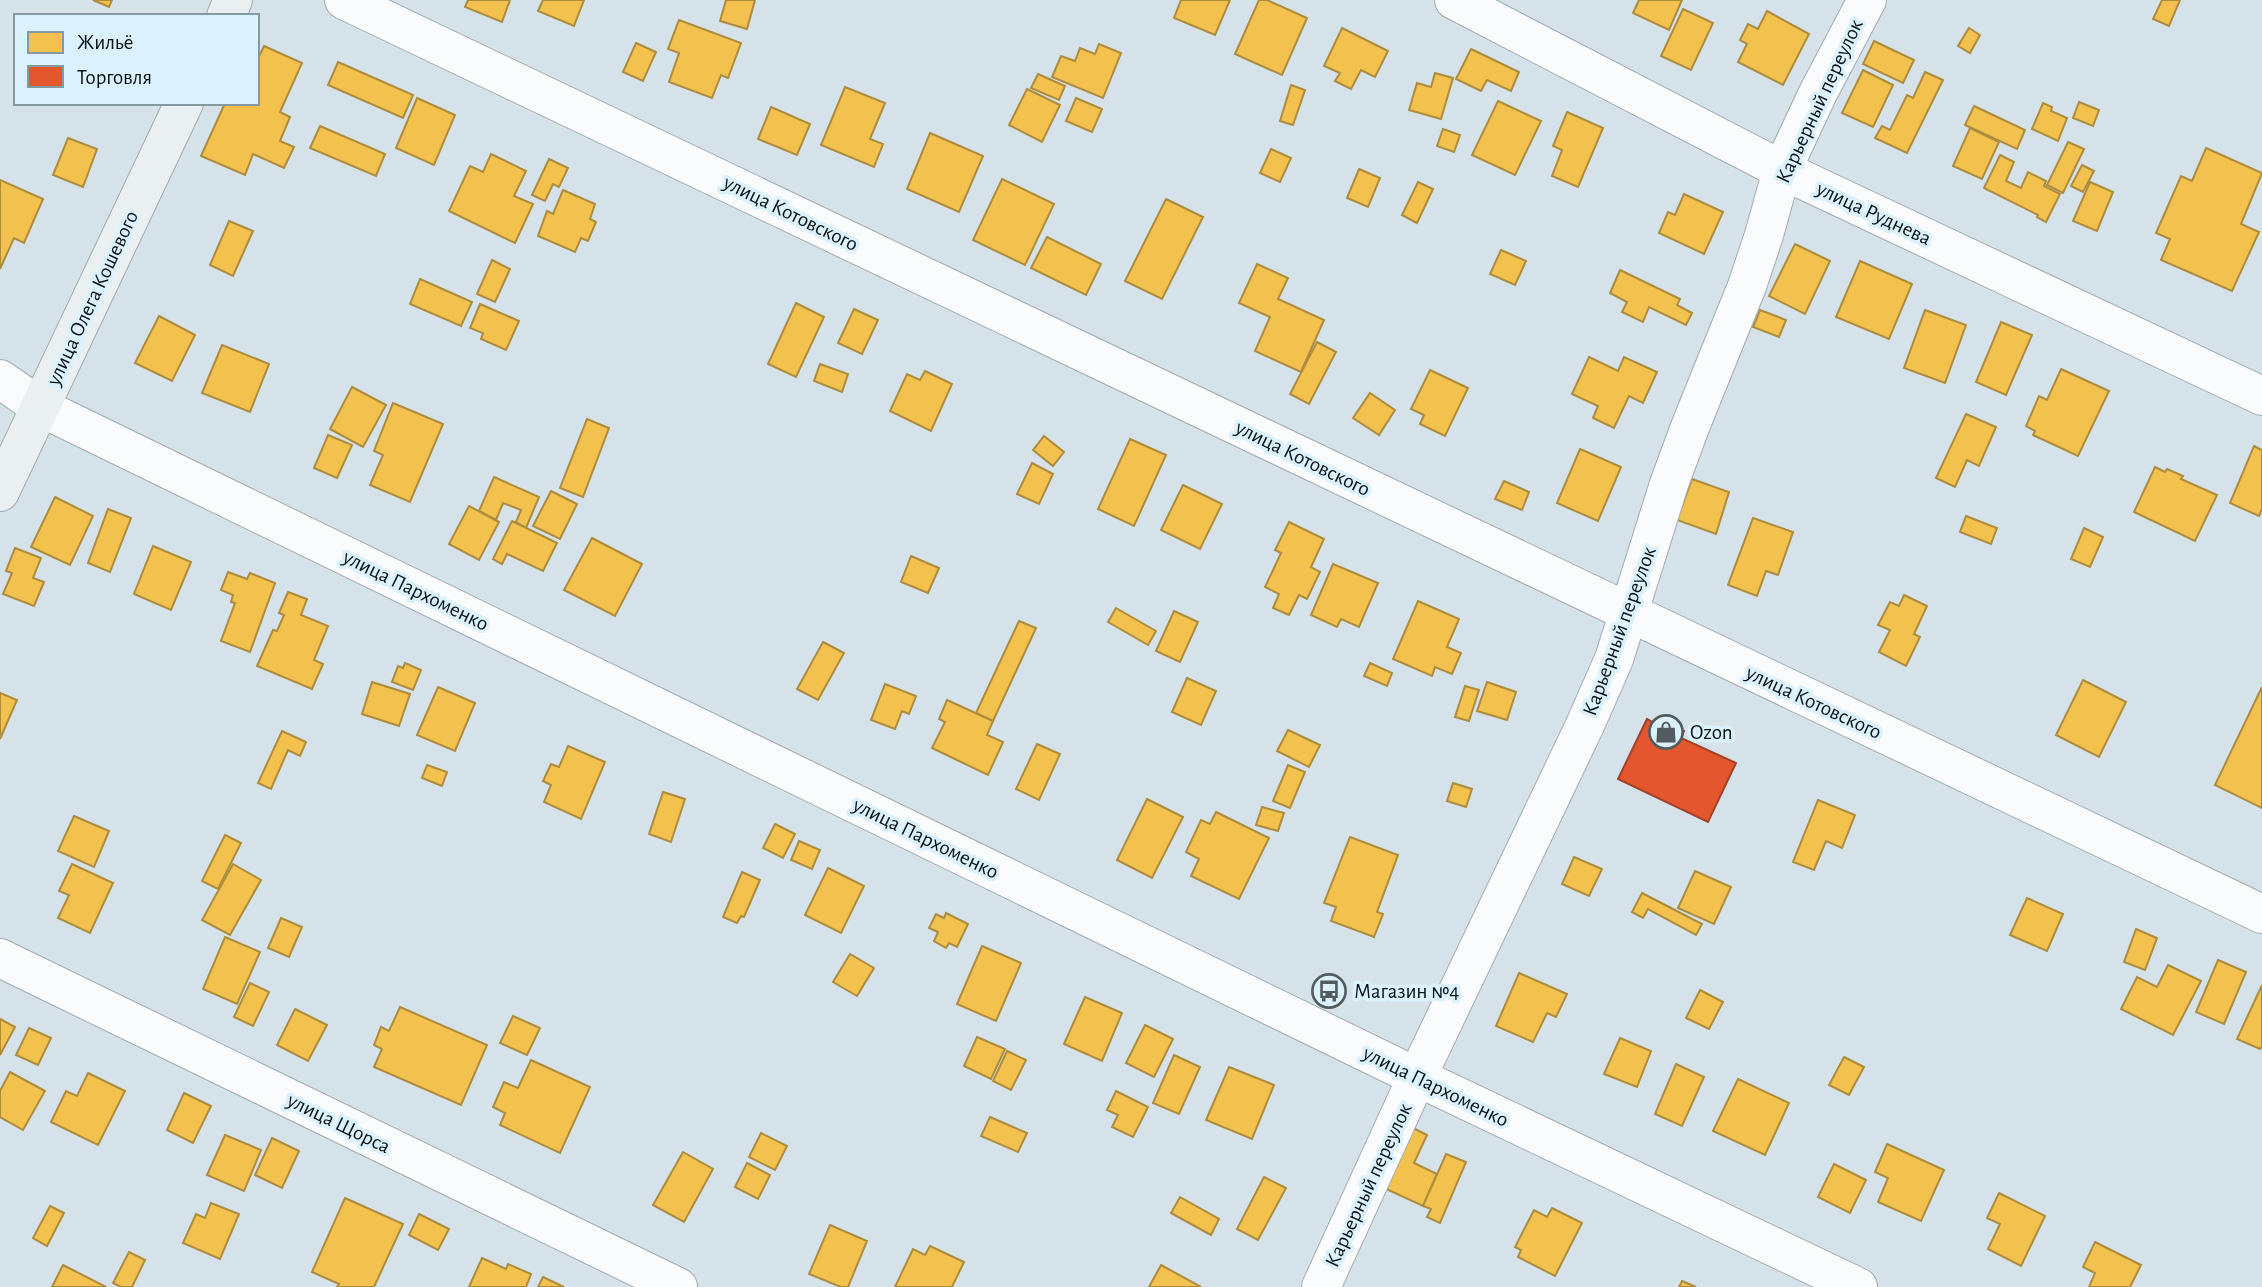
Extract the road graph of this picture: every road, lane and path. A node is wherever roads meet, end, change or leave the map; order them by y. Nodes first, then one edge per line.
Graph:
1 (344, 0) edge
2 (1454, 0) edge
3 (1867, 0) edge
4 (183, 105) edge
5 (1782, 170) junction
6 (0, 379) edge
7 (2262, 396) edge
8 (40, 407) junction
9 (0, 492) edge
10 (1628, 613) junction
11 (2262, 914) edge
12 (0, 958) edge
13 (1417, 1077) junction
14 (678, 1287) edge
15 (1321, 1287) edge
16 (1858, 1287) edge

1 - 10 street, улица Котовского
2 - 5 street, улица Руднева
3 - 5 street, Карьерный переулок
4 - 8 street, улица Олега Кошевого
5 - 7 street, улица Руднева
5 - 10 street, Карьерный переулок
6 - 8 street, улица Пархоменко
8 - 9 street, улица Олега Кошевого
8 - 13 street, улица Пархоменко
10 - 11 street, улица Котовского
10 - 13 street, Карьерный переулок
12 - 14 street, улица Щорса
13 - 15 street, Карьерный переулок
13 - 16 street, улица Пархоменко

